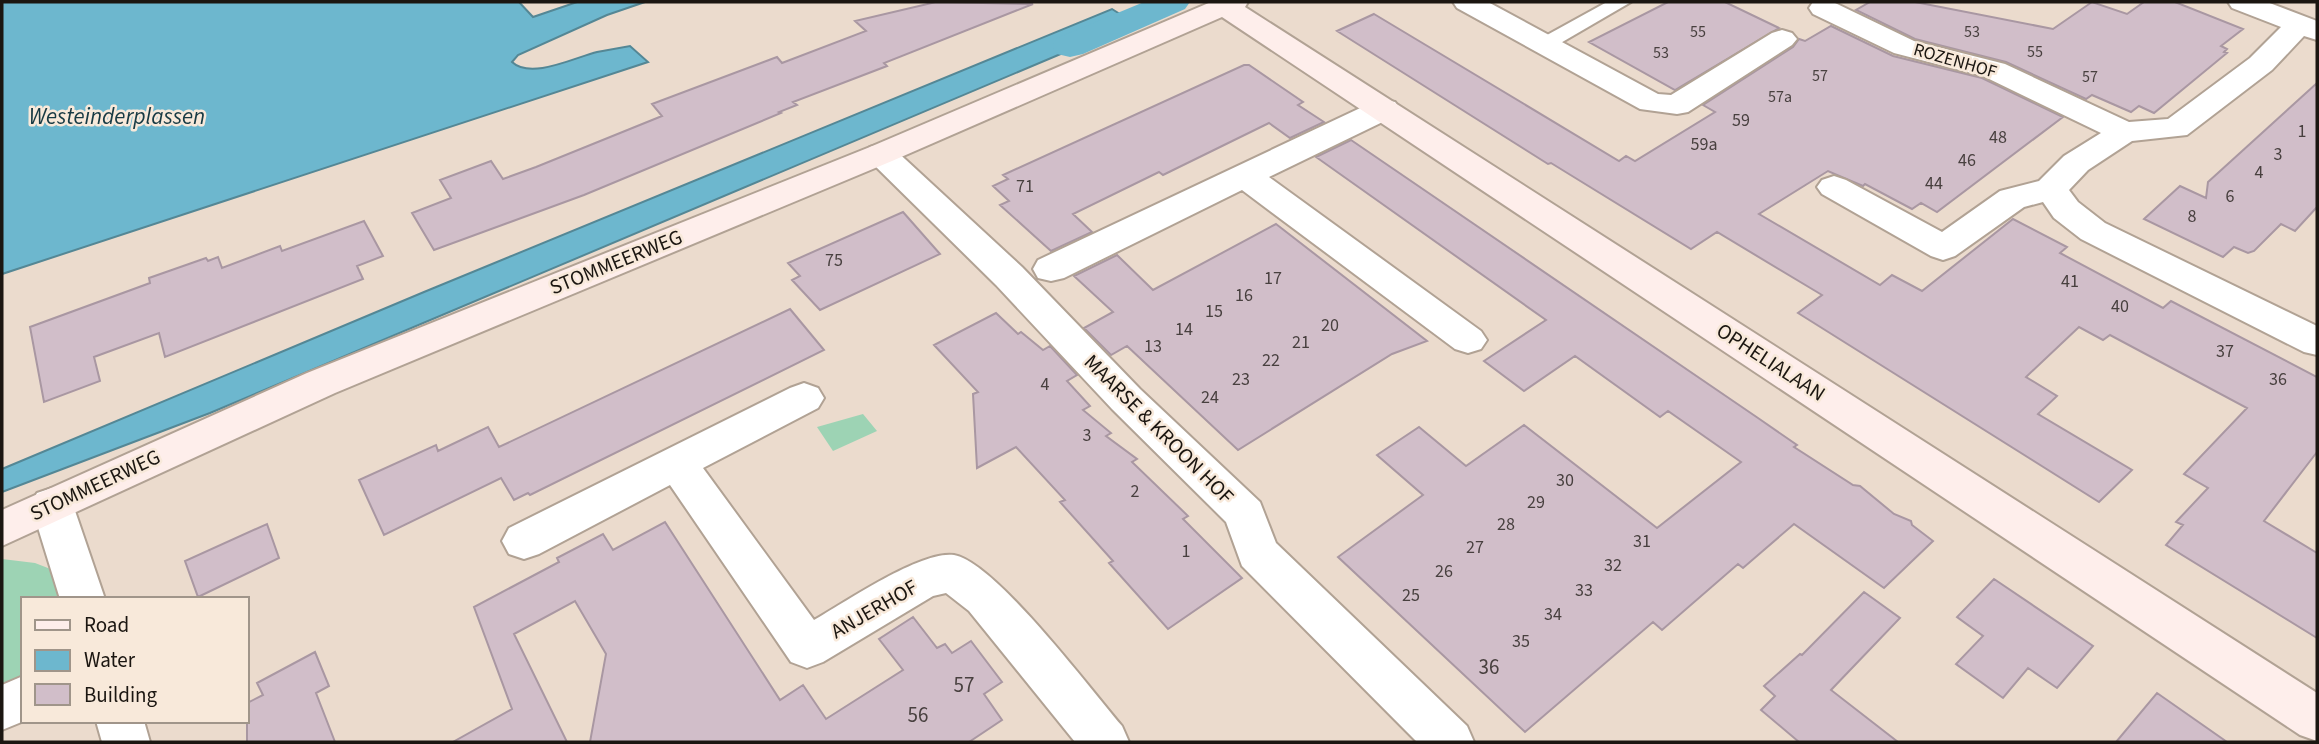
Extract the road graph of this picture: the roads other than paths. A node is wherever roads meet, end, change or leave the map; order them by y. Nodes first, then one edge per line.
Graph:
1 (1467, 2) edge
2 (1621, 2) edge
3 (2242, 2) edge
4 (1229, 4) edge
5 (1823, 8) dead end
6 (2309, 27) edge
7 (1782, 39) dead end
8 (1545, 44) junction
9 (1384, 109) junction
10 (2124, 132) junction
11 (881, 154) junction
12 (1245, 176) junction
13 (1834, 187) dead end
14 (2050, 189) junction
15 (1051, 269) dead end
16 (1468, 340) dead end
17 (2317, 342) edge
18 (804, 398) dead end
19 (677, 463) junction
20 (52, 505) junction
21 (2, 529) edge
22 (524, 541) dead end
23 (82, 597) edge
24 (21, 699) edge
25 (2, 708) edge
26 (2317, 719) edge
27 (121, 723) edge
28 (1096, 739) edge
29 (126, 742) edge
30 (1450, 742) edge

1 - 8 street
2 - 8 lane
3 - 6 street
4 - 9 main road, OPHELIALAAN
4 - 11 main road, STOMMEERWEG
5 - 10 street, ROZENHOF
6 - 10 street, ROZENHOF
7 - 8 street
9 - 12 street
9 - 26 main road, OPHELIALAAN
10 - 14 street, ROZENHOF
11 - 20 main road, STOMMEERWEG
11 - 30 street, MAARSE & KROON HOF
12 - 15 street
12 - 16 street
13 - 14 street
14 - 17 street
18 - 19 street
19 - 22 street
19 - 28 street, ANJERHOF
20 - 21 main road, STOMMEERWEG
20 - 23 street
24 - 25 street
27 - 29 street

